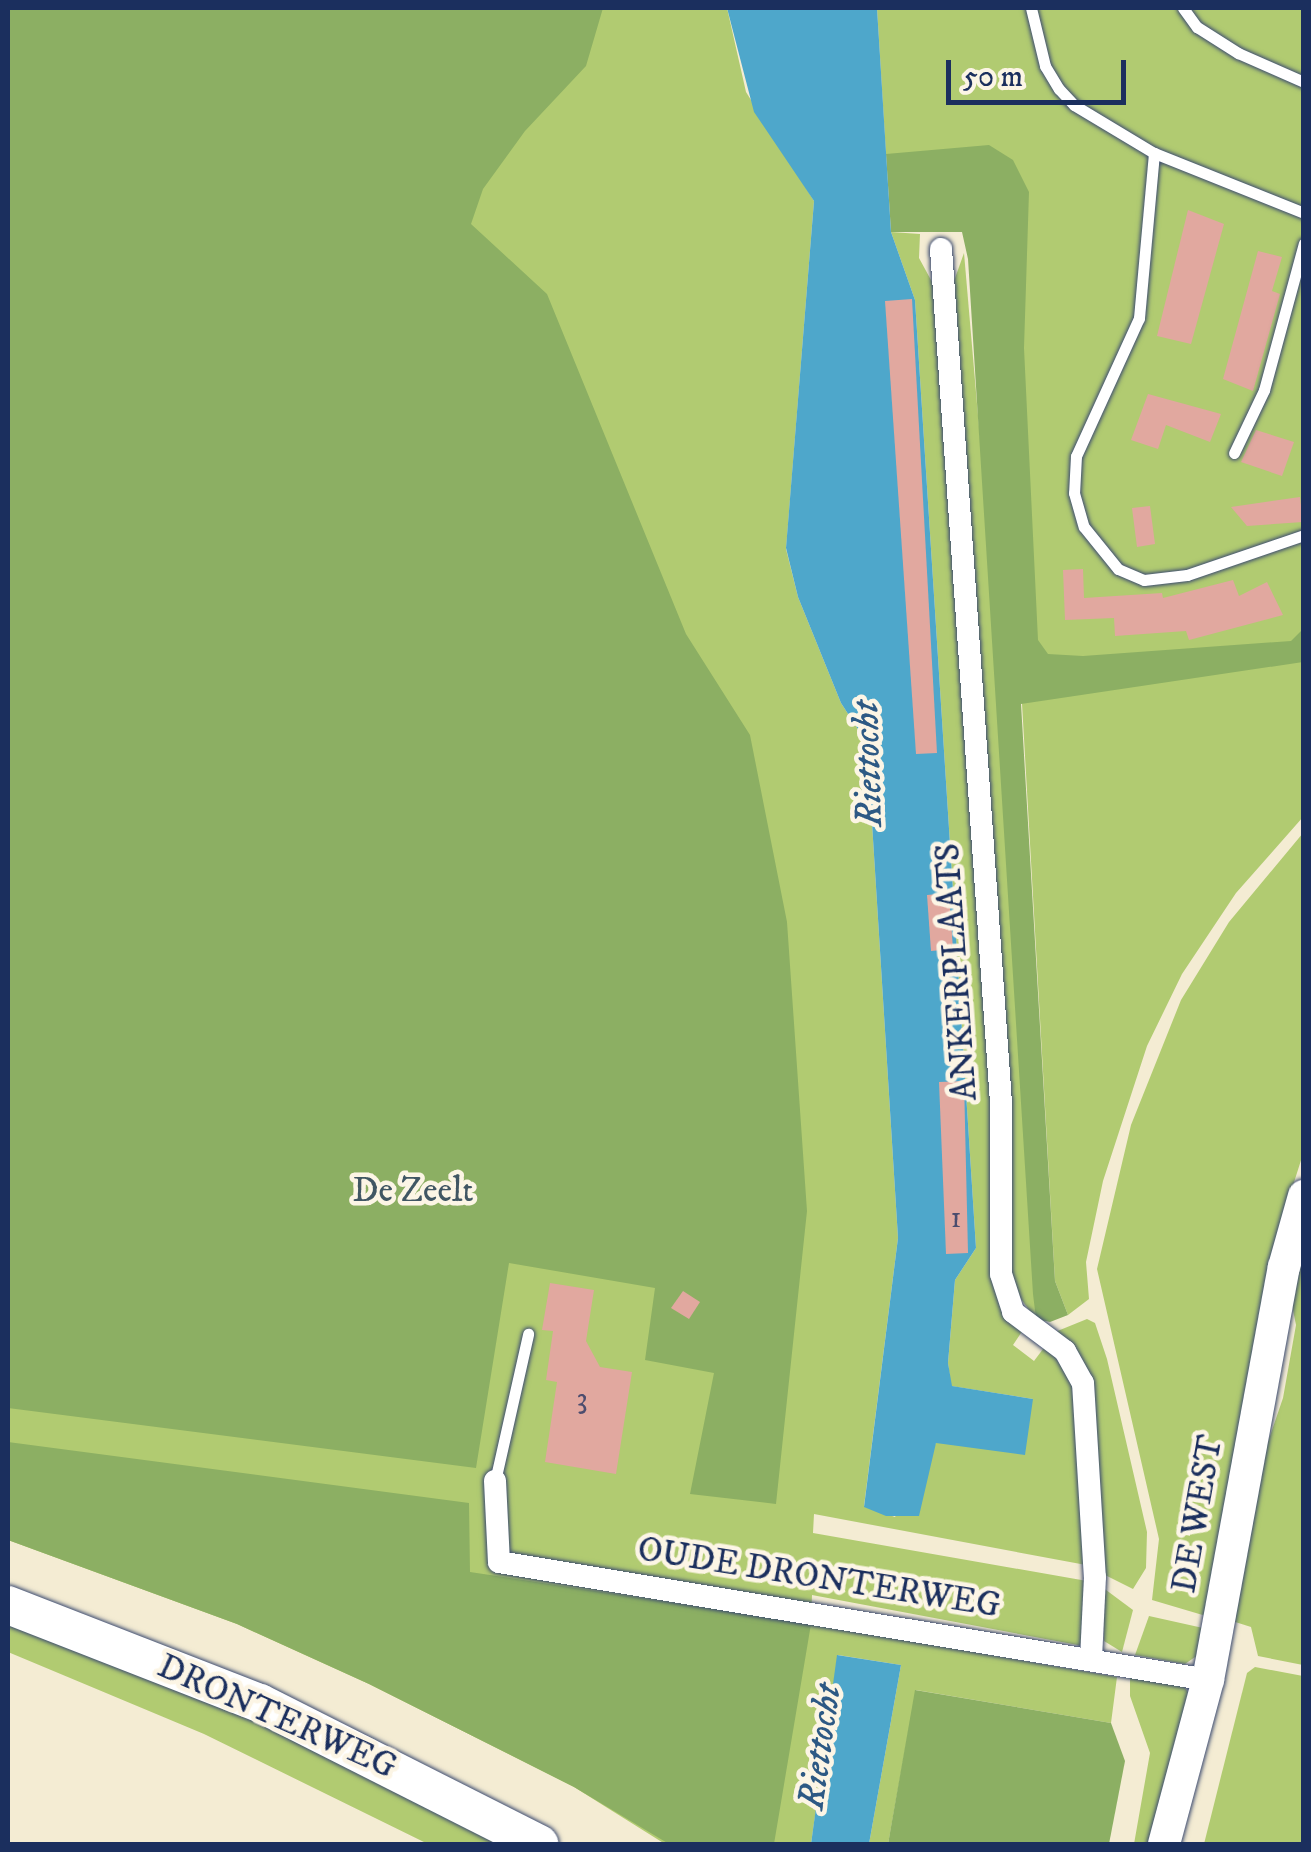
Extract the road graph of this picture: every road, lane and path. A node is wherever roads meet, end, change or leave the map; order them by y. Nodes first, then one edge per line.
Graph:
1 (1032, 8) edge
2 (1182, 8) edge
3 (1304, 82) edge
4 (1154, 153) junction
5 (1304, 213) edge
6 (1304, 244) edge
7 (942, 249) dead end
8 (1234, 454) dead end
9 (1304, 535) edge
10 (1304, 1196) edge
11 (528, 1334) dead end
12 (496, 1481) joint
13 (8, 1605) edge
14 (1092, 1658) junction
15 (1208, 1680) junction
16 (539, 1844) edge
17 (1164, 1844) edge

1 - 4 lane
2 - 3 lane
4 - 5 lane
4 - 9 lane
6 - 8 lane
7 - 14 street, ANKERPLAATS
10 - 15 main road, DE WEST
11 - 12 lane
12 - 14 street, OUDE DRONTERWEG
13 - 16 main road, DRONTERWEG
14 - 15 street, OUDE DRONTERWEG
15 - 17 main road, DE WEST

